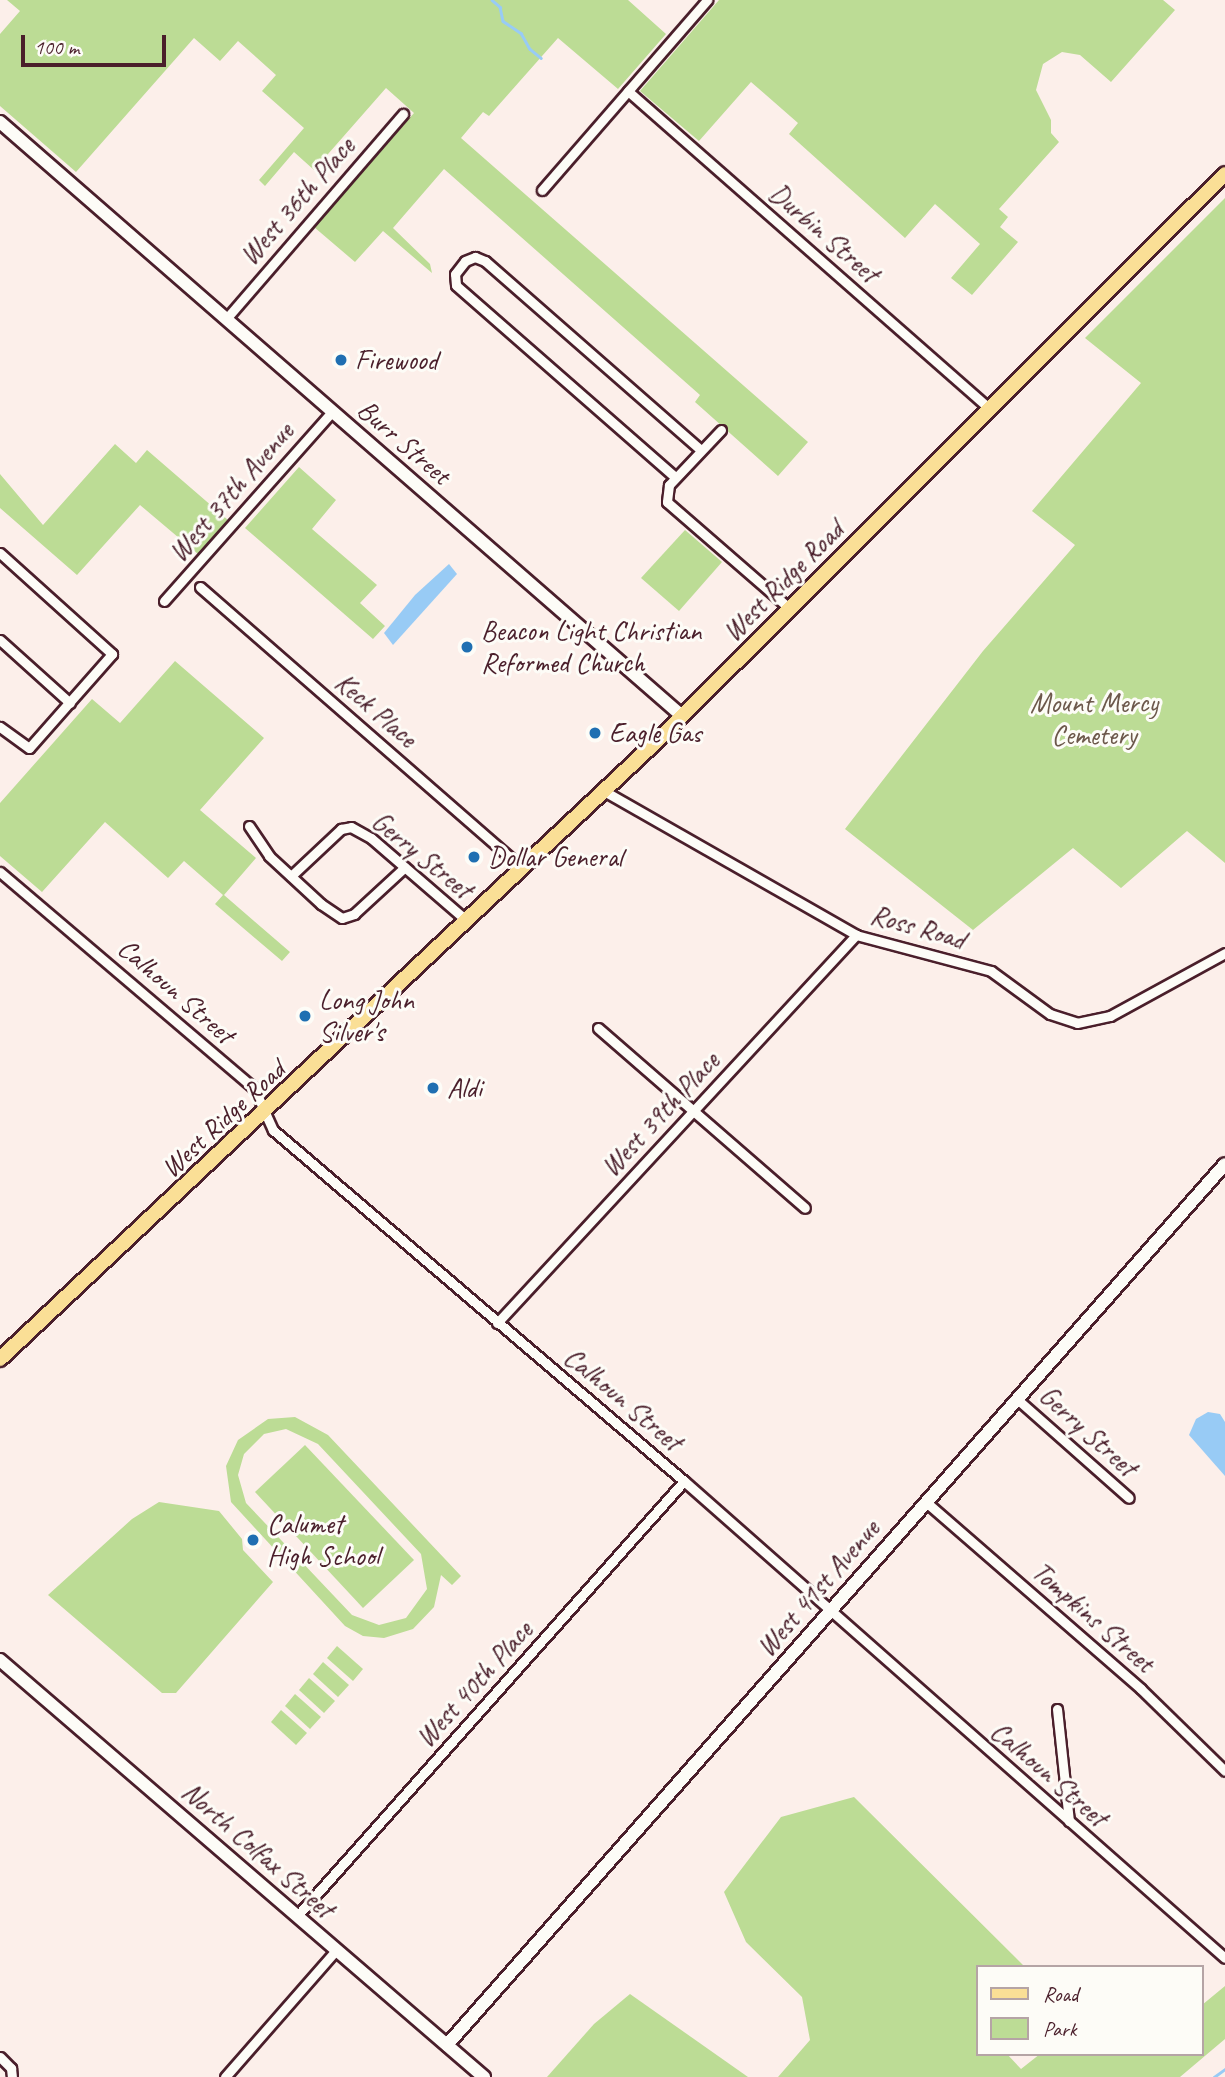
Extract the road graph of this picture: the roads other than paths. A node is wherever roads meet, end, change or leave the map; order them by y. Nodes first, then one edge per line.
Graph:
1 (707, 0) edge
2 (628, 91) junction
3 (403, 114) dead end
4 (0, 122) edge
5 (1225, 174) edge
6 (542, 190) dead end
7 (226, 319) junction
8 (990, 409) junction
9 (332, 412) junction
10 (721, 429) dead end
11 (701, 450) junction
12 (675, 477) junction
13 (0, 553) edge
14 (200, 587) dead end
15 (163, 601) dead end
16 (790, 610) junction
17 (0, 640) edge
18 (70, 702) junction
19 (682, 716) junction
20 (0, 727) edge
21 (604, 791) junction
22 (249, 826) dead end
23 (405, 867) junction
24 (522, 868) junction
25 (0, 872) edge
26 (291, 876) junction
27 (467, 921) junction
28 (856, 934) junction
29 (1225, 953) edge
30 (598, 1028) dead end
31 (694, 1112) junction
32 (266, 1113) junction
33 (1225, 1164) edge
34 (805, 1208) dead end
35 (497, 1323) junction
36 (0, 1359) edge
37 (1017, 1399) junction
38 (684, 1481) junction
39 (1129, 1498) dead end
40 (926, 1502) junction
41 (830, 1612) junction
42 (2, 1665) edge
43 (1057, 1709) dead end
44 (1225, 1771) edge
45 (1069, 1821) junction
46 (297, 1916) junction
47 (336, 1950) junction
48 (1225, 1958) edge
49 (447, 2045) junction
50 (0, 2057) edge
51 (12, 2075) edge
52 (225, 2077) edge
53 (484, 2077) edge

1 - 2 street
2 - 6 street
2 - 8 street, Durbin Street
3 - 7 street, West 36th Place
4 - 7 street, Burr Street
5 - 8 main road, West Ridge Road
7 - 9 street, Burr Street
8 - 16 main road, West Ridge Road
9 - 15 street, West 37th Avenue
9 - 19 street, Burr Street
10 - 11 street
11 - 12 street
11 - 12 street
12 - 16 street
13 - 18 street
14 - 24 street, Keck Place
16 - 19 main road, West Ridge Road
17 - 18 street
18 - 20 street
19 - 21 main road, West Ridge Road
21 - 24 main road, West Ridge Road
21 - 28 street, Ross Road
22 - 26 street
23 - 26 street, Gerry Street
23 - 26 street
23 - 27 street, Gerry Street
24 - 27 main road, West Ridge Road
25 - 32 street, Calhoun Street
27 - 32 main road, West Ridge Road
28 - 29 street, Ross Road
28 - 31 street, West 39th Place
30 - 31 street
31 - 34 street
31 - 35 street, West 39th Place
32 - 35 street, Calhoun Street
32 - 36 main road, West Ridge Road
33 - 37 street, West 41st Avenue
35 - 38 street, Calhoun Street
37 - 39 street, Gerry Street
37 - 40 street, West 41st Avenue
38 - 41 street, Calhoun Street
38 - 46 street, West 40th Place
40 - 41 street, West 41st Avenue
40 - 44 street, Tompkins Street
41 - 45 street, Calhoun Street
41 - 49 street, West 41st Avenue
42 - 46 street, North Colfax Street
43 - 45 street
45 - 48 street, Calhoun Street
46 - 47 street, North Colfax Street
47 - 49 street, North Colfax Street
47 - 52 street
49 - 53 street, North Colfax Street
50 - 51 street

